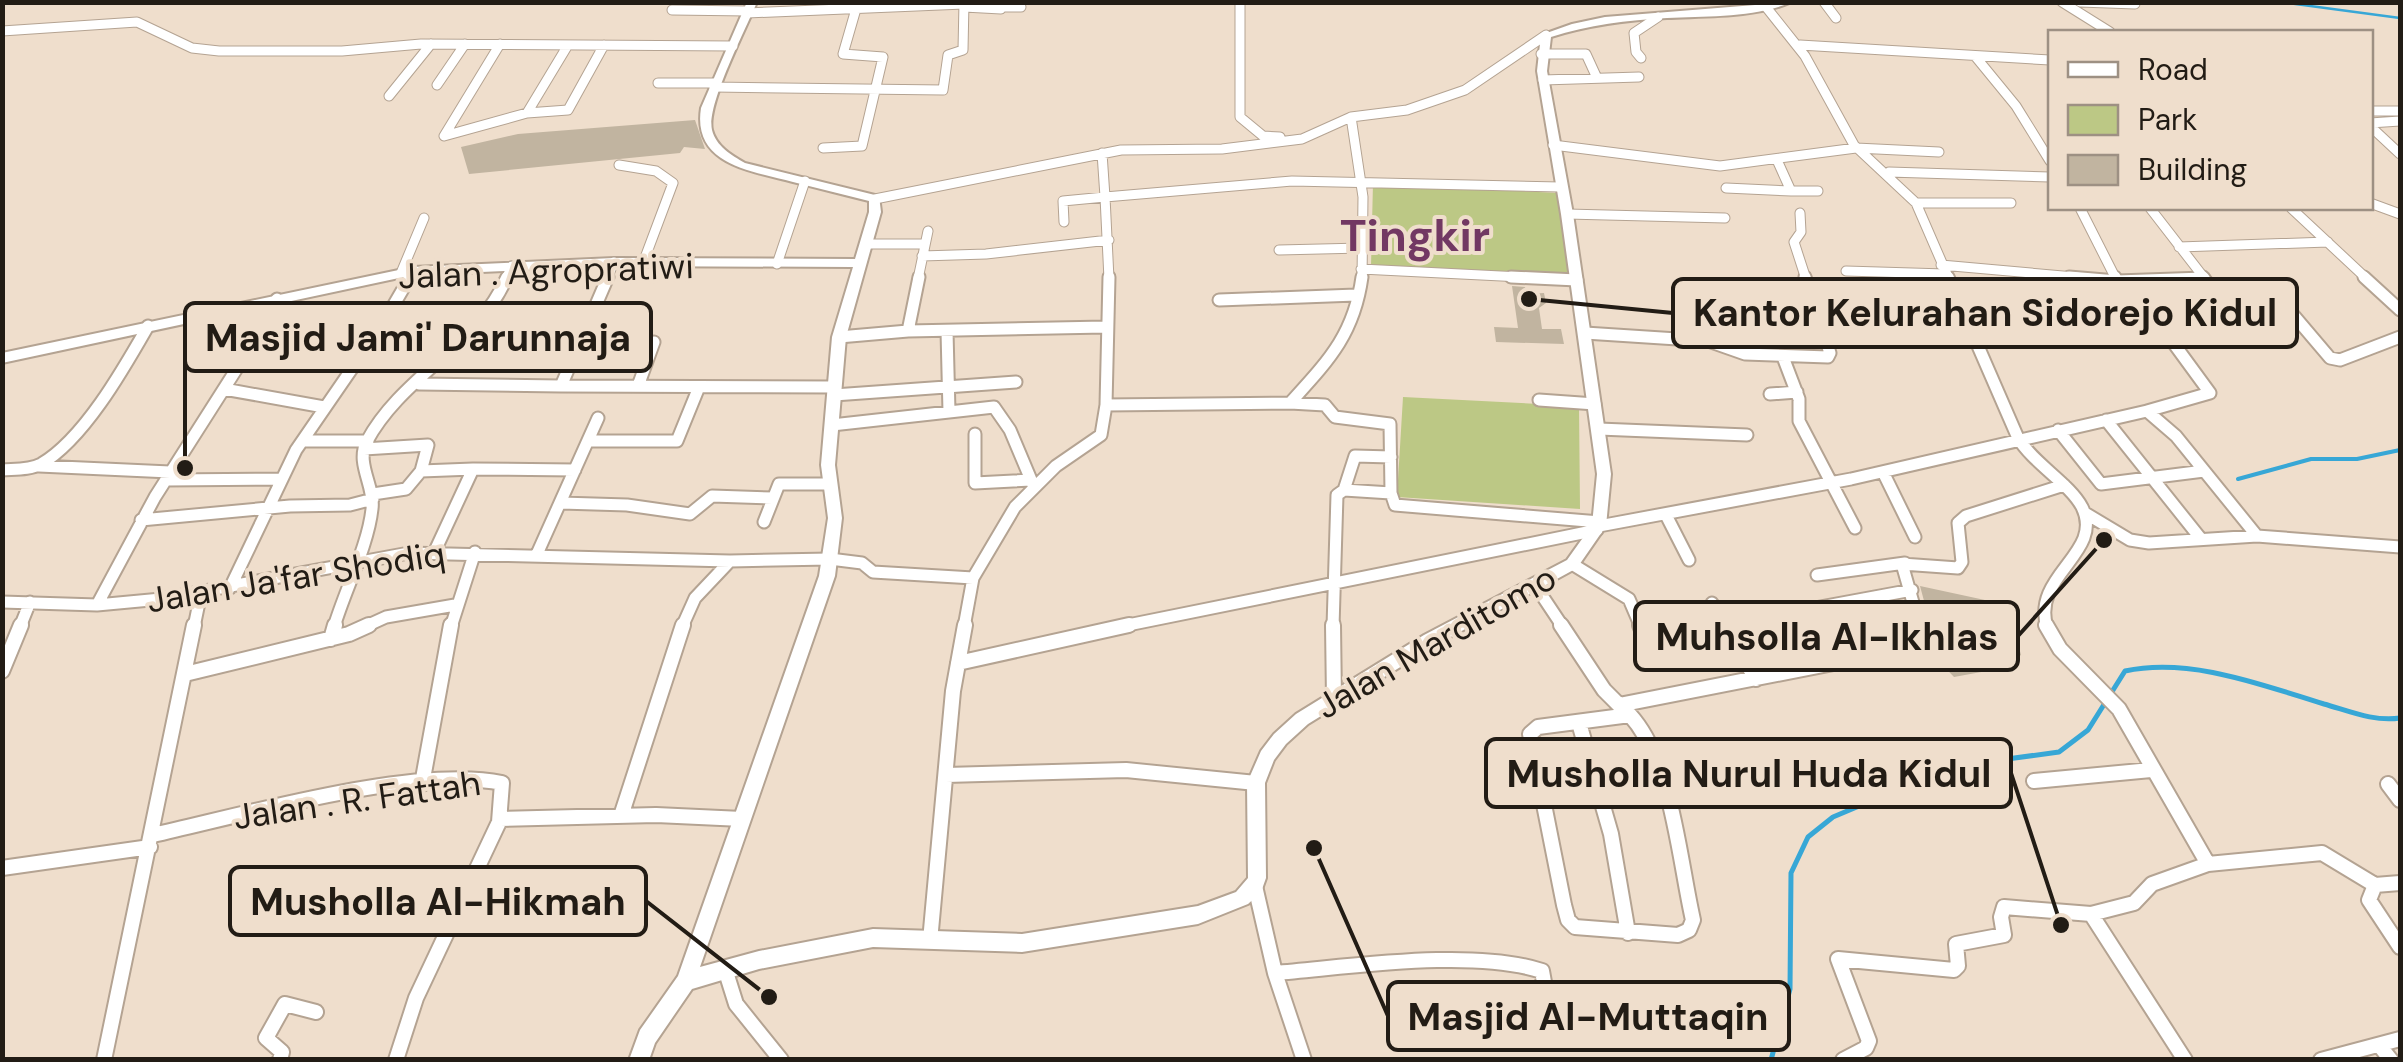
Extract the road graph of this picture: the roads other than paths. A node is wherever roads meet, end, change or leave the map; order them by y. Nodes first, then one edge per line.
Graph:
1 (1240, 2) edge
2 (1787, 2) edge
3 (1824, 2) edge
4 (2062, 2) edge
5 (2080, 2) edge
6 (964, 4) edge
7 (2135, 4) edge
8 (886, 5) edge
9 (1006, 5) edge
10 (1021, 7) dead end
11 (1766, 7) junction
12 (749, 9) edge
13 (856, 9) junction
14 (672, 10) dead end
15 (1658, 16) junction
16 (1836, 18) dead end
17 (2107, 30) edge
18 (2, 31) edge
19 (1546, 35) junction
20 (430, 44) junction
21 (465, 44) junction
22 (500, 44) junction
23 (568, 46) junction
24 (604, 46) junction
25 (733, 46) junction
26 (1800, 46) junction
27 (1542, 54) junction
28 (1975, 56) junction
29 (1641, 58) dead end
30 (2048, 60) edge
31 (1638, 76) dead end
32 (1597, 78) junction
33 (1543, 80) junction
34 (658, 83) dead end
35 (436, 85) dead end
36 (715, 85) junction
37 (873, 91) junction
38 (388, 96) dead end
39 (2373, 111) edge
40 (527, 113) junction
41 (2400, 113) edge
42 (1352, 117) junction
43 (2373, 123) edge
44 (2373, 127) edge
45 (1302, 138) junction
46 (1553, 145) junction
47 (824, 148) dead end
48 (1856, 148) junction
49 (1939, 152) dead end
50 (1102, 153) junction
51 (2400, 154) edge
52 (2048, 158) edge
53 (1777, 160) junction
54 (619, 165) dead end
55 (1885, 172) junction
56 (2048, 177) edge
57 (805, 181) junction
58 (1365, 181) junction
59 (1560, 188) junction
60 (1726, 188) dead end
61 (1790, 191) junction
62 (1818, 191) dead end
63 (1105, 197) junction
64 (874, 199) junction
65 (1916, 203) junction
66 (2011, 203) dead end
67 (2373, 205) edge
68 (2081, 210) edge
69 (2151, 210) edge
70 (2294, 210) edge
71 (1800, 213) dead end
72 (1567, 214) junction
73 (2400, 214) edge
74 (424, 218) dead end
75 (1725, 218) dead end
76 (1064, 222) dead end
77 (928, 231) dead end
78 (1109, 240) junction
79 (2328, 242) junction
80 (866, 244) junction
81 (925, 244) junction
82 (2179, 247) junction
83 (1362, 248) junction
84 (1279, 250) dead end
85 (922, 256) junction
86 (614, 262) junction
87 (644, 263) junction
88 (859, 263) junction
89 (777, 264) junction
90 (512, 266) junction
91 (1361, 269) junction
92 (1944, 270) junction
93 (1846, 271) dead end
94 (407, 272) junction
95 (2204, 278) junction
96 (1577, 280) junction
97 (2118, 281) junction
98 (1356, 294) junction
99 (276, 299) junction
100 (1219, 300) dead end
101 (2400, 310) edge
102 (148, 326) junction
103 (1105, 327) junction
104 (2158, 327) junction
105 (2209, 327) dead end
106 (908, 331) junction
107 (947, 331) junction
108 (1585, 333) junction
109 (839, 337) junction
110 (2400, 337) edge
111 (654, 342) dead end
112 (1783, 357) junction
113 (2, 358) edge
114 (1016, 382) dead end
115 (420, 384) junction
116 (561, 386) junction
117 (638, 386) junction
118 (948, 386) junction
119 (699, 387) junction
120 (224, 389) junction
121 (834, 391) junction
122 (1797, 392) junction
123 (1770, 394) dead end
124 (1539, 400) dead end
125 (1290, 403) junction
126 (1596, 404) junction
127 (1106, 405) junction
128 (324, 407) junction
129 (2147, 410) junction
130 (950, 412) junction
131 (598, 418) dead end
132 (2106, 420) junction
133 (832, 425) junction
134 (1599, 429) junction
135 (2058, 430) junction
136 (975, 434) dead end
137 (1747, 435) dead end
138 (2018, 438) junction
139 (304, 441) junction
140 (589, 441) junction
141 (366, 445) junction
142 (1391, 456) junction
143 (39, 466) junction
144 (473, 469) junction
145 (2, 470) edge
146 (575, 470) junction
147 (421, 471) junction
148 (2204, 471) junction
149 (1883, 472) junction
150 (168, 476) junction
151 (2152, 477) junction
152 (282, 479) junction
153 (1032, 483) junction
154 (1832, 483) junction
155 (829, 484) junction
156 (2064, 485) junction
157 (1344, 490) junction
158 (1390, 493) junction
159 (373, 497) junction
160 (773, 498) junction
161 (561, 503) junction
162 (266, 508) junction
163 (2085, 513) junction
164 (1666, 516) junction
165 (142, 520) junction
166 (764, 522) dead end
167 (1599, 526) junction
168 (1855, 528) dead end
169 (1915, 536) dead end
170 (2257, 536) junction
171 (2202, 540) junction
172 (2400, 547) edge
173 (475, 552) junction
174 (434, 553) junction
175 (537, 554) junction
176 (830, 559) junction
177 (1690, 560) dead end
178 (730, 561) junction
179 (1904, 562) junction
180 (354, 563) junction
181 (1572, 564) junction
182 (1817, 575) dead end
183 (973, 578) junction
184 (1332, 584) junction
185 (1535, 585) junction
186 (230, 588) junction
187 (1912, 590) junction
188 (201, 593) junction
189 (2, 602) edge
190 (30, 602) junction
191 (1712, 603) dead end
192 (97, 605) junction
193 (454, 605) junction
194 (1724, 624) junction
195 (331, 638) junction
196 (1654, 659) dead end
197 (958, 663) junction
198 (2, 672) edge
199 (185, 674) junction
200 (1756, 680) junction
201 (1334, 700) junction
202 (1619, 705) junction
203 (1632, 716) junction
204 (1578, 723) junction
205 (2151, 770) junction
206 (946, 775) junction
207 (2034, 782) dead end
208 (422, 784) junction
209 (1256, 784) junction
210 (2388, 784) dead end
211 (2400, 800) edge
212 (621, 816) junction
213 (500, 819) junction
214 (742, 819) junction
215 (151, 841) junction
216 (2208, 864) junction
217 (2, 868) edge
218 (2400, 883) edge
219 (1255, 886) junction
220 (2376, 886) junction
221 (2091, 914) junction
222 (1628, 933) junction
223 (930, 942) junction
224 (2400, 946) edge
225 (725, 969) junction
226 (1274, 973) junction
227 (686, 981) junction
228 (316, 1012) dead end
229 (1647, 1038) dead end
230 (2400, 1040) edge
231 (2379, 1045) junction
232 (2333, 1058) edge
233 (104, 1060) edge
234 (280, 1060) edge
235 (396, 1060) edge
236 (638, 1060) edge
237 (781, 1060) edge
238 (1304, 1060) edge
239 (1842, 1060) edge
240 (2186, 1060) edge
241 (2390, 1060) edge

1 - 45 street
2 - 11 street
3 - 16 street
4 - 17 street
5 - 7 street
6 - 8 street
6 - 9 street
6 - 37 street
8 - 13 street
9 - 10 street
11 - 15 street
11 - 26 street
12 - 13 street
12 - 14 street
12 - 25 street
13 - 37 street
15 - 19 street
15 - 29 street
18 - 20 street
19 - 27 street
19 - 42 street
20 - 21 street
20 - 38 street
21 - 22 street
21 - 35 street
22 - 23 street
22 - 40 street
23 - 24 street
23 - 40 street
24 - 25 street
24 - 40 street
25 - 36 street
26 - 28 street
26 - 48 street
27 - 32 street
27 - 33 street
28 - 30 street
28 - 52 street
31 - 32 street
32 - 33 street
33 - 46 street
34 - 36 street
36 - 37 street
36 - 57 street
37 - 47 street
39 - 41 street
41 - 43 street
42 - 45 street
42 - 58 street
44 - 51 street
45 - 50 street
46 - 53 street
46 - 59 street
48 - 49 street
48 - 53 street
48 - 55 street
50 - 63 street
50 - 64 street
53 - 61 street
54 - 87 street
55 - 56 street
55 - 65 street
57 - 64 street
57 - 89 street
58 - 59 street
58 - 63 street
58 - 83 street
59 - 72 street
60 - 61 street
61 - 62 street
63 - 76 street
63 - 78 street
64 - 80 street
65 - 66 street
65 - 92 street
67 - 73 street
68 - 97 street
69 - 82 street
70 - 79 street
71 - 112 street
72 - 75 street
72 - 96 street
74 - 94 street
77 - 81 street
78 - 85 street
78 - 103 street
79 - 82 street
79 - 101 street
80 - 81 street
80 - 88 street
81 - 85 street
82 - 95 street
83 - 84 street
83 - 91 street
85 - 106 street
86 - 87 street, Jalan . Agropratiwi
86 - 90 street, Jalan . Agropratiwi
86 - 116 street
87 - 89 street, Jalan . Agropratiwi
88 - 89 street, Jalan . Agropratiwi
88 - 109 street
90 - 94 street, Jalan . Agropratiwi
90 - 115 street
91 - 96 street
91 - 98 street
92 - 93 street
92 - 97 street
92 - 138 street
94 - 99 street, Jalan . Agropratiwi
94 - 128 street
95 - 97 street
95 - 110 street
96 - 108 street
97 - 104 street
98 - 100 street
98 - 125 street
99 - 102 street, Jalan . Agropratiwi
99 - 120 street
102 - 113 street, Jalan . Agropratiwi
102 - 143 street
103 - 107 street
103 - 127 street
104 - 105 street
104 - 129 street
106 - 107 street
106 - 109 street
107 - 118 street
108 - 112 street
108 - 126 street
109 - 121 street
111 - 117 street
112 - 122 street
114 - 118 street
115 - 116 street
115 - 141 street
116 - 117 street
117 - 119 street
118 - 121 street
118 - 130 street
119 - 121 street
119 - 140 street
120 - 128 street
120 - 150 street
121 - 133 street
122 - 123 street
122 - 154 street
124 - 126 street
125 - 127 street
125 - 142 street
126 - 134 street
127 - 153 street
128 - 139 street
129 - 132 street
129 - 148 street
130 - 133 street
130 - 153 street
131 - 140 street
132 - 135 street
132 - 151 street
133 - 155 street
134 - 137 street
134 - 167 street
135 - 138 street
135 - 151 street
136 - 153 street
138 - 149 street
138 - 156 street
139 - 141 street
139 - 152 street
140 - 146 street
141 - 147 street
141 - 159 street
142 - 157 street
142 - 158 street
143 - 145 street
143 - 150 street
144 - 146 street
144 - 147 street
144 - 174 street
146 - 161 street
147 - 159 street
148 - 151 street
148 - 170 street
149 - 154 street
149 - 169 street
150 - 152 street
150 - 165 street
151 - 171 street
152 - 162 street
153 - 183 street
154 - 164 street
154 - 168 street
155 - 160 street
155 - 176 street
156 - 163 street
156 - 179 street
157 - 158 street
157 - 184 street
158 - 167 street
159 - 162 street
159 - 180 street
160 - 161 street
160 - 166 street
161 - 175 street
162 - 165 street
162 - 186 street
163 - 171 street
163 - 205 street
164 - 167 street
164 - 177 street
165 - 192 street
167 - 181 street, Jalan Marditomo
167 - 184 street
170 - 171 street
170 - 172 street
173 - 174 street, Jalan Ja'far Shodiq
173 - 175 street, Jalan Ja'far Shodiq
173 - 193 street
174 - 180 street, Jalan Ja'far Shodiq
175 - 178 street, Jalan Ja'far Shodiq
176 - 178 street, Jalan Ja'far Shodiq
176 - 183 street, Jalan Ja'far Shodiq
176 - 214 street
178 - 212 street
179 - 182 street
179 - 187 street
180 - 186 street, Jalan Ja'far Shodiq
180 - 195 street
181 - 185 street, Jalan Marditomo
181 - 196 street
183 - 197 street
184 - 197 street
184 - 201 street
185 - 201 street, Jalan Marditomo
185 - 202 street
186 - 188 street, Jalan Ja'far Shodiq
187 - 194 street
187 - 200 street
188 - 192 street, Jalan Ja'far Shodiq
188 - 199 street
189 - 190 street, Jalan Ja'far Shodiq
190 - 192 street, Jalan Ja'far Shodiq
190 - 198 street
191 - 194 street
193 - 195 street
193 - 208 street
194 - 200 street
195 - 199 street
197 - 206 street
199 - 215 street
200 - 202 street
201 - 209 street, Jalan Marditomo
202 - 203 street
203 - 204 street
203 - 222 street
204 - 222 street
204 - 222 street
205 - 207 street
205 - 216 street
206 - 209 street
206 - 223 street
208 - 213 street, Jalan . R. Fattah
208 - 215 street, Jalan . R. Fattah
209 - 219 street, Jalan Marditomo
210 - 211 street
212 - 213 street
212 - 214 street
213 - 235 street, Jalan . R. Fattah
214 - 227 street
215 - 217 street, Jalan . R. Fattah
215 - 233 street
216 - 220 street
216 - 221 street
218 - 220 street
219 - 223 street
219 - 226 street
220 - 224 street
221 - 239 street
221 - 240 street
223 - 225 street
225 - 227 street
225 - 237 street
226 - 229 street
226 - 238 street
227 - 236 street
228 - 234 street
230 - 231 street
231 - 232 street
231 - 241 street

